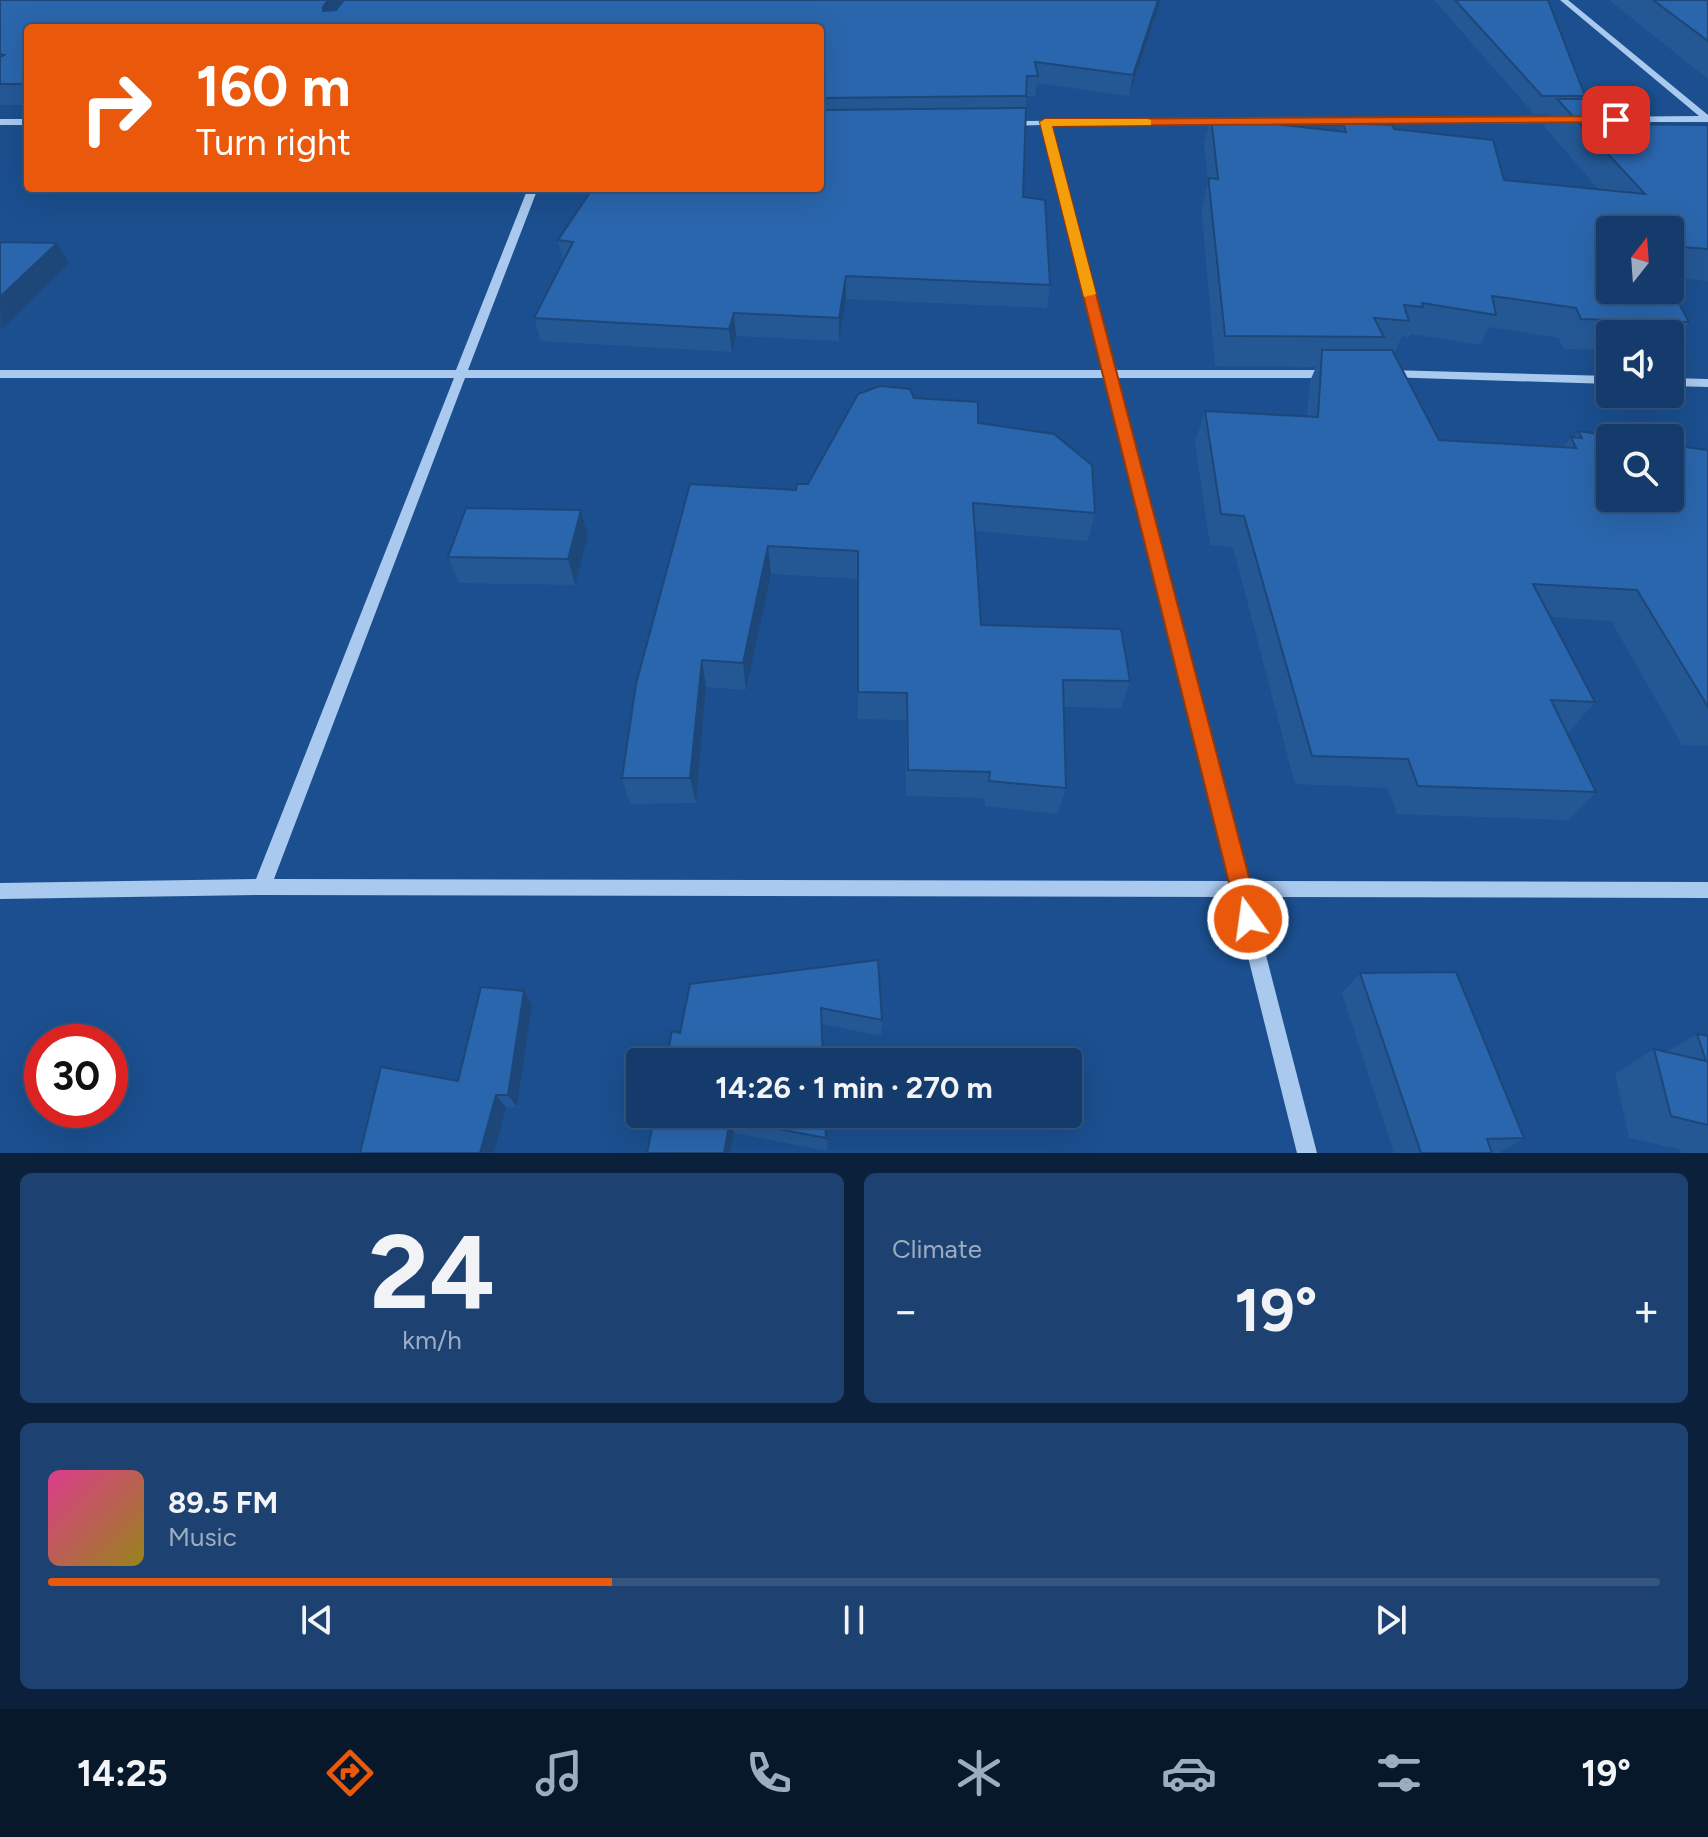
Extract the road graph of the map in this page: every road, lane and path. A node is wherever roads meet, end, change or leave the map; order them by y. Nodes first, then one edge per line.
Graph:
1 (1564, 0) edge
2 (1708, 119) edge
3 (0, 122) edge
4 (24, 122) edge
5 (1045, 122) junction
6 (1000, 123) edge
7 (531, 192) edge
8 (0, 374) edge
9 (1110, 374) junction
10 (1340, 374) edge
11 (1371, 374) edge
12 (461, 375) junction
13 (1596, 380) edge
14 (1684, 382) edge
15 (1708, 383) edge
16 (262, 887) junction
17 (1240, 890) junction
18 (1708, 890) edge
19 (0, 891) edge
20 (1307, 1153) edge

1 - 2 street
2 - 5 street
3 - 4 street
5 - 6 street
5 - 9 street
7 - 12 street
8 - 12 street
9 - 10 street
9 - 12 street
9 - 17 street
11 - 13 street
12 - 16 street
14 - 15 street
16 - 17 street
16 - 19 street
17 - 18 street
17 - 20 street

